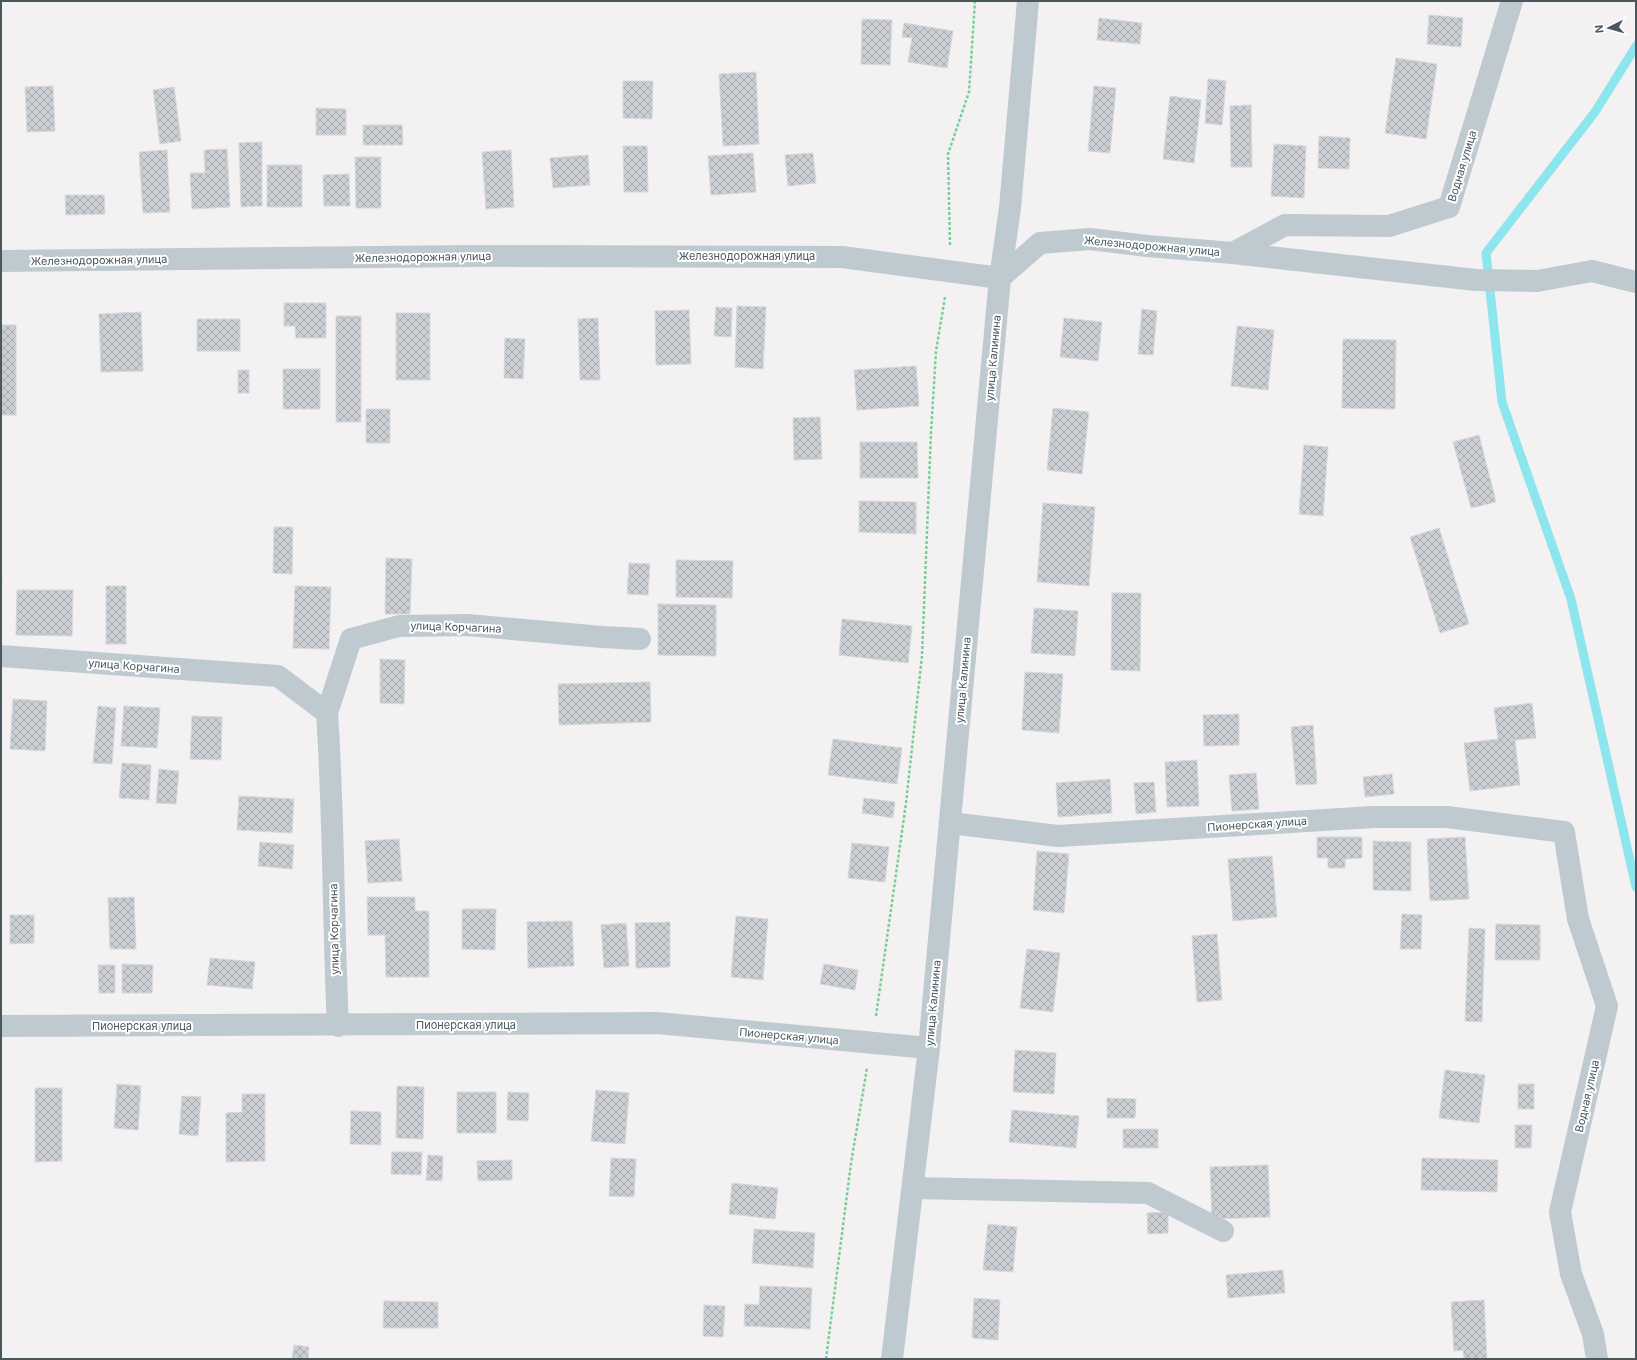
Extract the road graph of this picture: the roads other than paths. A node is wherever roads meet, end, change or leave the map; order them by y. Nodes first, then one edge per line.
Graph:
1 (1028, 1) edge
2 (1512, 1) edge
3 (1233, 253) junction
4 (1, 261) edge
5 (1000, 278) junction
6 (1636, 282) edge
7 (640, 639) dead end
8 (1, 656) edge
9 (327, 713) junction
10 (950, 823) junction
11 (1564, 832) joint
12 (1, 1026) edge
13 (338, 1026) junction
14 (929, 1048) junction
15 (913, 1188) junction
16 (1222, 1231) dead end
17 (892, 1359) edge
18 (1597, 1359) edge

1 - 5 street, улица Калинина
2 - 3 street, Водная улица
3 - 5 street, Железнодорожная улица
3 - 6 street, Железнодорожная улица
4 - 5 street, Железнодорожная улица
5 - 10 street, улица Калинина
7 - 9 street, улица Корчагина
8 - 9 street, улица Корчагина
9 - 13 street, улица Корчагина
10 - 11 street, Пионерская улица
10 - 14 street, улица Калинина
11 - 18 street, Водная улица
12 - 13 street, Пионерская улица
13 - 14 street, Пионерская улица
14 - 15 street, улица Калинина
15 - 16 street
15 - 17 street, улица Калинина

